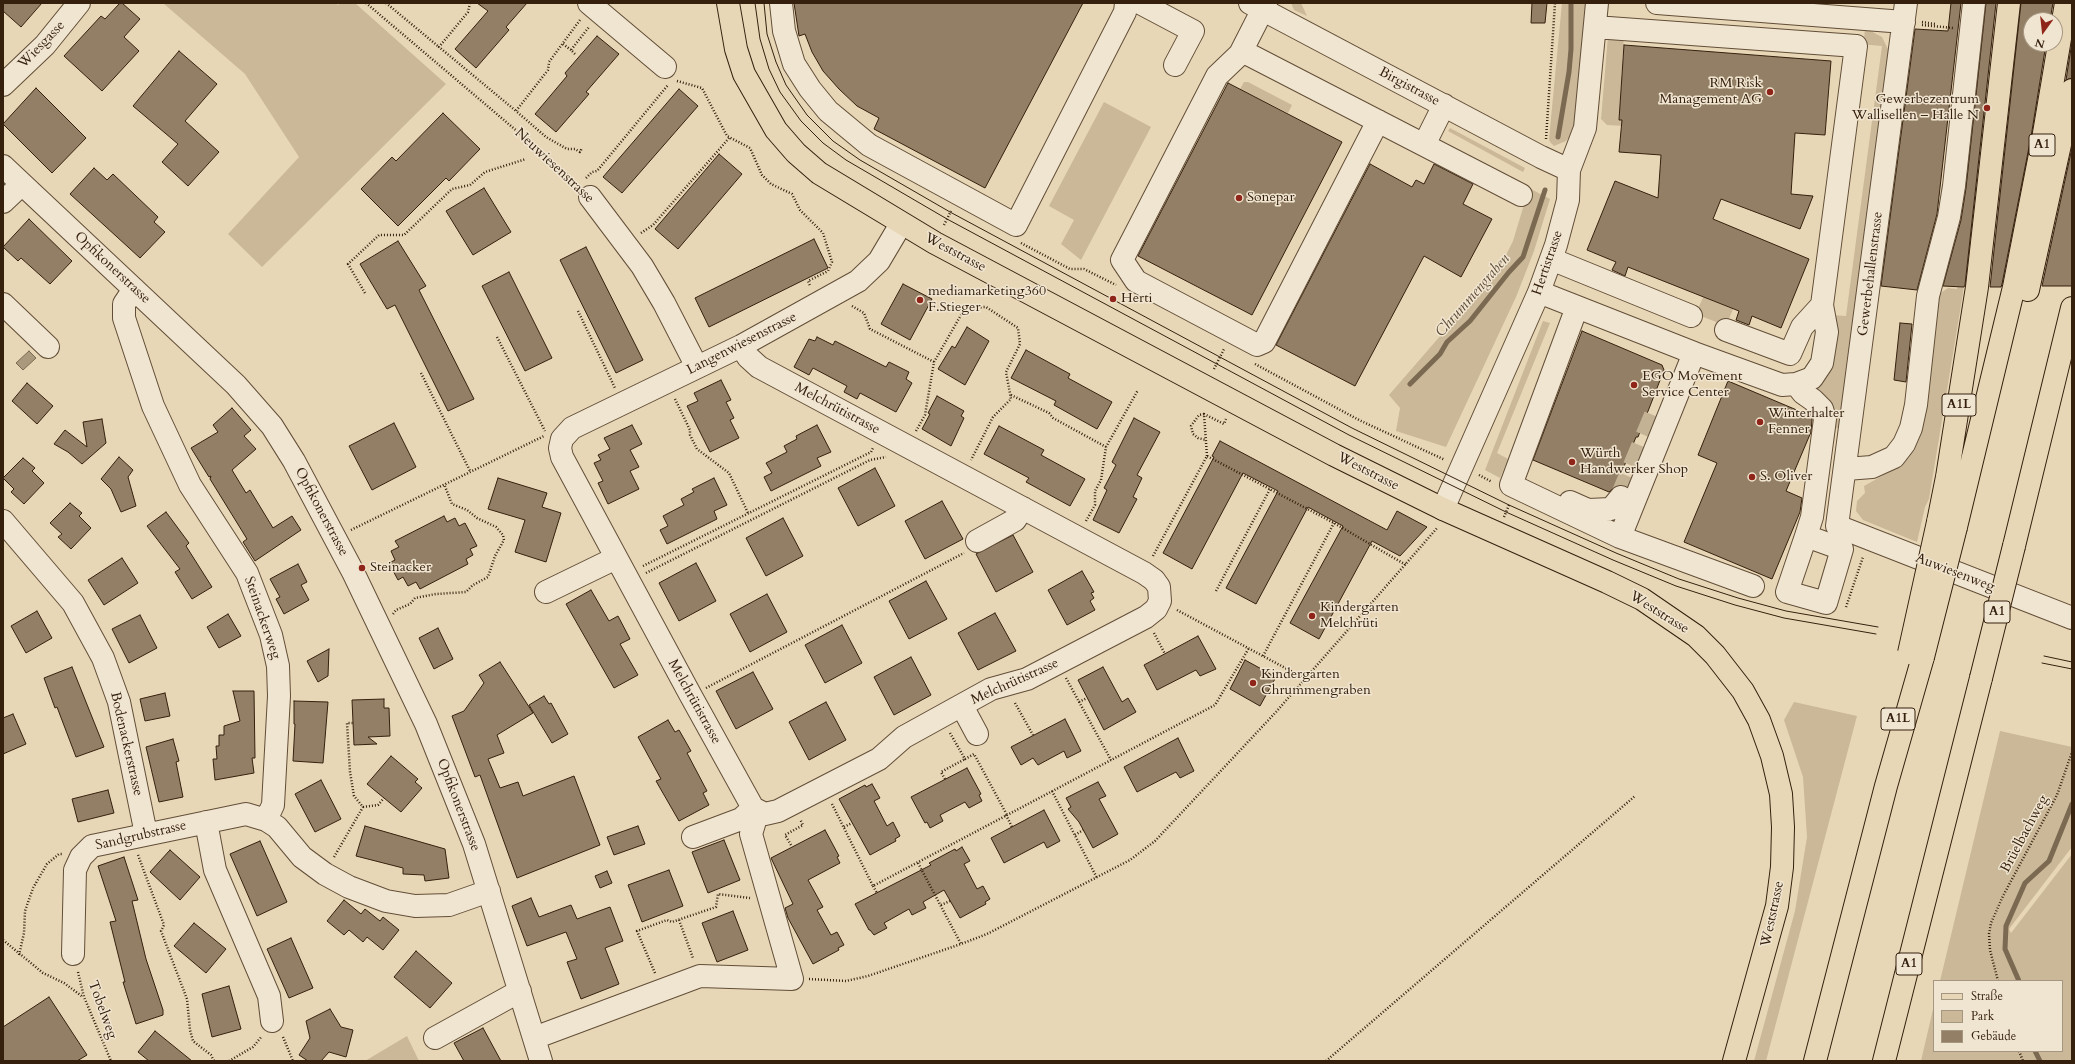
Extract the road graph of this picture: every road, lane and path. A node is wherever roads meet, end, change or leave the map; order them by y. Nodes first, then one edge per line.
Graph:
1 (79, 3) edge
2 (366, 3) edge
3 (386, 3) edge
4 (470, 3) edge
5 (728, 3) edge
6 (780, 3) edge
7 (1126, 3) edge
8 (1140, 3) edge
9 (1555, 3) edge
10 (1597, 3) edge
11 (1657, 3) edge
12 (1974, 3) edge
13 (2009, 3) edge
14 (2066, 3) edge
15 (1260, 5) edge
16 (586, 10) edge
17 (1911, 17) edge
18 (590, 26) dead end
19 (1595, 27) junction
20 (1949, 28) dead end
21 (563, 44) junction
22 (439, 47) junction
23 (571, 50) junction
24 (1242, 51) junction
25 (575, 54) dead end
26 (1175, 64) dead end
27 (669, 77) junction
28 (3, 84) edge
29 (2072, 90) edge
30 (1444, 105) junction
31 (516, 111) junction
32 (1378, 121) junction
33 (730, 137) junction
34 (1424, 145) junction
35 (1545, 146) dead end
36 (582, 148) dead end
37 (526, 159) dead end
38 (3, 166) edge
39 (1570, 170) junction
40 (22, 184) junction
41 (584, 191) junction
42 (1521, 195) dead end
43 (3, 202) edge
44 (954, 206) dead end
45 (901, 224) junction
46 (944, 225) dead end
47 (637, 236) dead end
48 (1016, 240) dead end
49 (1551, 259) junction
50 (1119, 287) dead end
51 (2022, 287) junction
52 (812, 288) dead end
53 (134, 289) junction
54 (1539, 292) junction
55 (365, 293) dead end
56 (848, 302) dead end
57 (3, 304) edge
58 (1822, 305) junction
59 (1577, 307) junction
60 (2072, 308) edge
61 (578, 311) dead end
62 (1691, 316) dead end
63 (1726, 330) dead end
64 (497, 337) dead end
65 (1227, 343) dead end
66 (741, 346) junction
67 (48, 347) dead end
68 (1688, 351) junction
69 (934, 362) junction
70 (1252, 362) dead end
71 (697, 367) junction
72 (1212, 372) dead end
73 (421, 373) dead end
74 (1796, 384) junction
75 (616, 388) dead end
76 (1138, 390) dead end
77 (1011, 394) junction
78 (674, 397) dead end
79 (1658, 408) tunnel mouth
80 (1204, 414) junction
81 (1228, 417) dead end
82 (917, 430) dead end
83 (562, 439) joint
84 (1206, 440) junction
85 (874, 446) dead end
86 (1106, 447) junction
87 (892, 456) dead end
88 (1207, 456) junction
89 (970, 463) dead end
90 (1518, 465) junction
91 (1461, 468) junction
92 (1846, 469) junction
93 (470, 471) junction
94 (444, 484) junction
95 (1495, 484) dead end
96 (1270, 489) junction
97 (1621, 497) tunnel mouth
98 (1023, 508) junction
99 (1443, 509) junction
100 (748, 513) junction
101 (1088, 518) dead end
102 (3, 521) edge
103 (1334, 523) junction
104 (1947, 524) junction
105 (1837, 526) joint
106 (350, 531) dead end
107 (1806, 536) dead end
108 (1620, 537) junction
109 (1870, 539) junction
110 (977, 541) joint
111 (616, 558) junction
112 (1151, 559) dead end
113 (1406, 565) junction
114 (639, 568) dead end
115 (640, 576) dead end
116 (1753, 586) dead end
117 (1216, 591) dead end
118 (546, 592) dead end
119 (1160, 601) junction
120 (1843, 612) dead end
121 (2072, 618) edge
122 (388, 619) dead end
123 (1153, 630) dead end
124 (1249, 648) junction
125 (1165, 654) dead end
126 (1263, 656) junction
127 (1065, 676) dead end
128 (1304, 678) junction
129 (703, 690) dead end
130 (1087, 698) dead end
131 (1079, 702) junction
132 (1015, 703) dead end
133 (962, 706) junction
134 (353, 723) dead end
135 (950, 731) dead end
136 (977, 734) dead end
137 (1032, 735) dead end
138 (2072, 752) edge
139 (965, 759) junction
140 (1111, 760) junction
141 (945, 779) dead end
142 (1052, 791) junction
143 (1635, 796) dead end
144 (384, 798) dead end
145 (830, 800) dead end
146 (363, 807) junction
147 (756, 810) junction
148 (1007, 815) junction
149 (799, 816) dead end
150 (266, 820) junction
151 (206, 822) junction
152 (852, 823) dead end
153 (1012, 826) dead end
154 (844, 827) junction
155 (1083, 830) dead end
156 (1075, 835) junction
157 (693, 837) dead end
158 (142, 843) junction
159 (791, 845) dead end
160 (81, 857) junction
161 (333, 860) dead end
162 (918, 863) junction
163 (1096, 878) junction
164 (873, 886) junction
165 (489, 891) junction
166 (877, 893) dead end
167 (768, 894) junction
168 (950, 901) dead end
169 (941, 905) junction
170 (679, 920) junction
171 (3, 940) edge
172 (961, 944) junction
173 (19, 955) junction
174 (75, 960) joint
175 (700, 976) junction
176 (792, 978) junction
177 (1998, 980) edge
178 (663, 990) junction
179 (520, 991) junction
180 (84, 997) junction
181 (277, 1028) joint
182 (435, 1038) dead end
183 (534, 1038) junction
184 (253, 1047) dead end
185 (111, 1061) edge
186 (214, 1061) edge
187 (229, 1061) edge
188 (293, 1061) edge
189 (542, 1061) edge
190 (1326, 1061) edge
191 (1734, 1061) edge
192 (1815, 1061) edge
193 (1884, 1061) edge

1 - 28 street, Wiesgasse
2 - 41 path, Neuwiesenstrasse
3 - 22 path
4 - 22 path
5 - 45 main road, Weststrasse
6 - 7 street
8 - 26 street
9 - 35 path
10 - 19 street, Hertistrasse
11 - 17 street
12 - 92 street
13 - 104 main road, A1L
14 - 51 main road, A1
15 - 24 street
15 - 30 street, Birgistrasse
16 - 21 path
16 - 27 street
17 - 20 path
17 - 92 street, Gewerbehallenstrasse
18 - 23 path
19 - 39 street, Hertistrasse
19 - 58 street
21 - 23 path
21 - 31 path
22 - 31 path
23 - 25 path
24 - 32 street
24 - 32 street
27 - 33 path
27 - 41 path
29 - 51 main road
30 - 34 street
30 - 39 street, Birgistrasse
31 - 36 path
32 - 34 street
33 - 47 path
33 - 52 path
34 - 42 street
37 - 55 path
38 - 40 street, Opfikonerstrasse
39 - 49 street, Hertistrasse
40 - 43 street
40 - 53 street, Opfikonerstrasse
41 - 71 street, Neuwiesenstrasse
44 - 46 path
45 - 66 street, Langenwiesenstrasse
45 - 99 main road, Weststrasse
48 - 50 path
49 - 54 street, Hertistrasse
49 - 62 street
51 - 104 main road, A1
53 - 150 street, Steinackerweg
53 - 165 street, Opfikonerstrasse
54 - 59 street
54 - 91 street, Hertistrasse
56 - 69 path
57 - 67 street
58 - 63 street
58 - 74 street
59 - 68 street
59 - 90 street
60 - 193 main road, A1, bridge
61 - 75 path
64 - 93 path
65 - 72 path
66 - 71 street, Langenwiesenstrasse
66 - 98 street, Melchrütistrasse
68 - 74 street
68 - 79 street
68 - 108 street
69 - 77 path
69 - 82 path
70 - 91 path
71 - 83 street, Langenwiesenstrasse
73 - 93 path
74 - 107 street
76 - 86 path
77 - 86 path
77 - 89 path
78 - 100 path
80 - 81 path
80 - 84 path
80 - 84 path
83 - 111 street, Melchrütistrasse
84 - 88 path
85 - 100 path
86 - 101 path
87 - 115 path
88 - 96 path
88 - 112 path
90 - 97 street
90 - 108 street
91 - 95 path
91 - 99 street, Hertistrasse
92 - 105 street, Gewerbehallenstrasse
93 - 94 path
94 - 106 path
94 - 122 path
96 - 103 path
96 - 117 path
98 - 110 street
98 - 119 street, Melchrütistrasse
99 - 113 path
99 - 191 main road, Weststrasse
100 - 114 path
102 - 158 street, Bodenackerstrasse
103 - 113 path
103 - 126 path
104 - 192 main road, A1, bridge
105 - 109 street, Auwiesenweg
108 - 116 street
109 - 120 path
109 - 121 street, Auwiesenweg
110 - 129 path
111 - 118 street
111 - 147 street, Melchrütistrasse
113 - 128 path
119 - 124 path
119 - 133 street, Melchrütistrasse
123 - 125 path
124 - 126 path
124 - 140 path
126 - 128 path
127 - 131 path
128 - 163 path
130 - 131 path
131 - 140 path
132 - 137 path
133 - 136 street
133 - 147 street, Melchrütistrasse
134 - 146 path
135 - 139 path
138 - 177 path, Brüelbachweg
139 - 141 path
139 - 148 path
140 - 142 path
142 - 148 path
142 - 156 path
143 - 190 path
144 - 146 path
145 - 154 path
146 - 161 path
147 - 157 street
147 - 167 street
148 - 153 path
148 - 162 path
149 - 159 path
150 - 151 street, Sandgrubstrasse
150 - 165 street
151 - 158 street, Sandgrubstrasse
151 - 181 street, Sandgrubstrasse
152 - 154 path
154 - 164 path
155 - 156 path
156 - 163 path
158 - 160 street, Sandgrubstrasse
158 - 186 path
160 - 173 path
160 - 174 street, Sandgrubstrasse
162 - 164 path
162 - 169 path
163 - 172 path
164 - 166 path
165 - 179 street, Opfikonerstrasse
167 - 170 path
167 - 176 street
168 - 169 path
169 - 172 path
170 - 175 path
170 - 178 path
171 - 173 path
172 - 176 path
173 - 180 path
174 - 180 path, Tobelweg
175 - 176 street
175 - 178 street
178 - 183 street
179 - 182 street
179 - 183 street, Opfikonerstrasse
180 - 185 path, Tobelweg
181 - 188 path
183 - 189 street, Opfikonerstrasse
184 - 187 path

